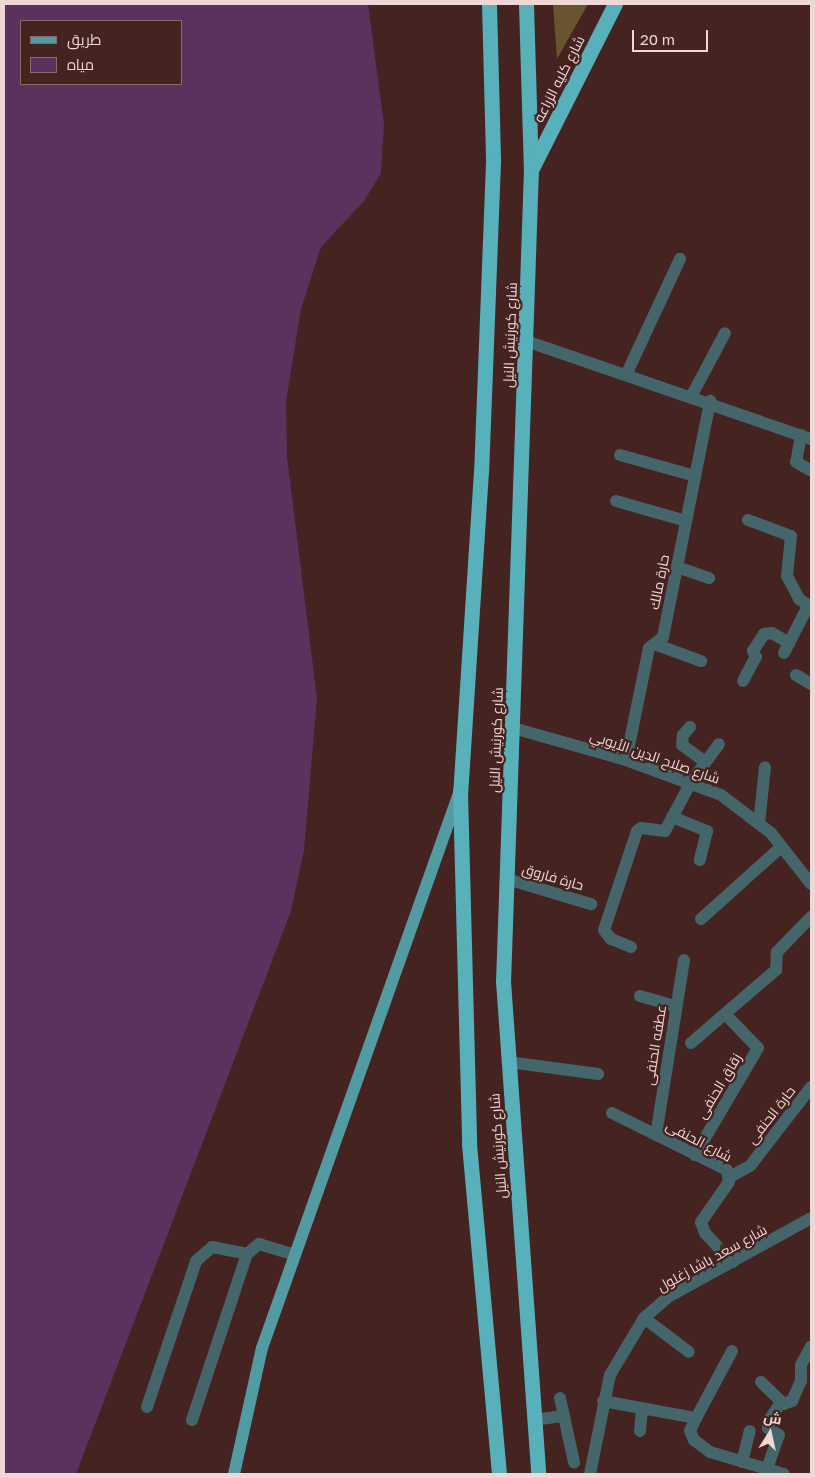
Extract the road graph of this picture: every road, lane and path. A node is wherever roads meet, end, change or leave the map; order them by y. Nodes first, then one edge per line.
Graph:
1 (489, 4) edge
2 (526, 4) edge
3 (616, 4) edge
4 (531, 169) junction
5 (680, 259) dead end
6 (725, 333) dead end
7 (526, 341) junction
8 (627, 373) junction
9 (692, 395) junction
10 (710, 401) junction
11 (806, 437) edge
12 (620, 455) dead end
13 (810, 470) dead end
14 (696, 476) junction
15 (616, 501) dead end
16 (748, 520) dead end
17 (686, 521) junction
18 (677, 567) junction
19 (708, 578) dead end
20 (810, 607) edge
21 (657, 645) junction
22 (701, 661) dead end
23 (796, 675) dead end
24 (742, 680) dead end
25 (811, 684) edge
26 (690, 727) dead end
27 (513, 728) junction
28 (719, 744) dead end
29 (626, 760) junction
30 (705, 762) junction
31 (765, 767) dead end
32 (690, 782) junction
33 (460, 792) junction
34 (672, 817) junction
35 (759, 824) junction
36 (781, 847) junction
37 (700, 860) dead end
38 (507, 880) junction
39 (811, 884) edge
40 (591, 904) dead end
41 (811, 917) edge
42 (701, 919) dead end
43 (631, 947) dead end
44 (684, 960) dead end
45 (640, 996) dead end
46 (676, 1006) junction
47 (725, 1014) junction
48 (691, 1043) dead end
49 (508, 1062) junction
50 (598, 1074) dead end
51 (811, 1087) edge
52 (612, 1113) dead end
53 (656, 1135) junction
54 (695, 1155) junction
55 (730, 1177) junction
56 (811, 1218) edge
57 (247, 1254) junction
58 (294, 1254) junction
59 (732, 1262) junction
60 (644, 1318) junction
61 (811, 1346) edge
62 (732, 1351) dead end
63 (689, 1352) dead end
64 (761, 1382) dead end
65 (560, 1398) dead end
66 (603, 1401) junction
67 (784, 1404) junction
68 (147, 1407) dead end
69 (642, 1408) junction
70 (564, 1416) junction
71 (696, 1418) junction
72 (192, 1420) dead end
73 (534, 1420) junction
74 (640, 1431) dead end
75 (750, 1431) dead end
76 (574, 1462) dead end
77 (742, 1462) junction
78 (767, 1469) junction
79 (539, 1471) edge
80 (234, 1474) edge
81 (499, 1474) edge
82 (590, 1474) edge
83 (784, 1474) edge

1 - 33 highway, شارع كورنيش النيل
2 - 4 highway, شارع كورنيش النيل
3 - 4 highway, شارع كليه الزراعه
4 - 7 highway, شارع كورنيش النيل
5 - 8 street
6 - 9 street
7 - 8 street
7 - 27 highway, شارع كورنيش النيل
8 - 9 street
9 - 10 street
10 - 11 street
10 - 14 street, حارة مالك
11 - 13 street
12 - 14 street
14 - 17 street, حارة مالك
15 - 17 street
16 - 20 street
17 - 18 street, حارة مالك
18 - 19 street
18 - 21 street, حارة مالك
20 - 24 street
21 - 22 street
21 - 29 street, حارة مالك
23 - 25 street
26 - 30 street
27 - 29 street, شارع صلاح الدين الأيوبي
27 - 38 highway, شارع كورنيش النيل
28 - 30 street
29 - 32 street, شارع صلاح الدين الأيوبي
30 - 32 street
31 - 35 street
32 - 34 street
32 - 35 street, شارع صلاح الدين الأيوبي
33 - 58 main road, شارع كورنيش النيل
33 - 81 highway, شارع كورنيش النيل
34 - 37 street
34 - 43 street
35 - 36 street, شارع صلاح الدين الأيوبي
36 - 39 street, شارع صلاح الدين الأيوبي
36 - 42 street
38 - 40 street, حارة فاروق
38 - 49 highway, شارع كورنيش النيل
41 - 47 street
44 - 46 street, عطفه الحنفى
45 - 46 street
46 - 53 street, عطفه الحنفى
47 - 48 street
47 - 54 street, زقاق الحنفى
49 - 50 street
49 - 73 highway, شارع كورنيش النيل
51 - 55 street, حارة الحنفى
52 - 53 street, شارع الحنفى
53 - 54 street, شارع الحنفى
54 - 55 street, شارع الحنفى
55 - 59 street, شارع الحنفى
56 - 59 street, شارع سعد باشا زغلول
57 - 58 street
57 - 68 street
57 - 72 street
58 - 80 main road, شارع كورنيش النيل
59 - 60 street, شارع سعد باشا زغلول
60 - 63 street
60 - 66 street, شارع سعد باشا زغلول
61 - 67 street
62 - 71 street
64 - 67 street
65 - 70 street
66 - 69 street
66 - 82 street, شارع سعد باشا زغلول
67 - 78 street
69 - 71 street
69 - 74 street
70 - 73 street
70 - 76 street
71 - 77 street
73 - 79 highway, شارع كورنيش النيل
75 - 77 street
77 - 78 street
78 - 83 street

